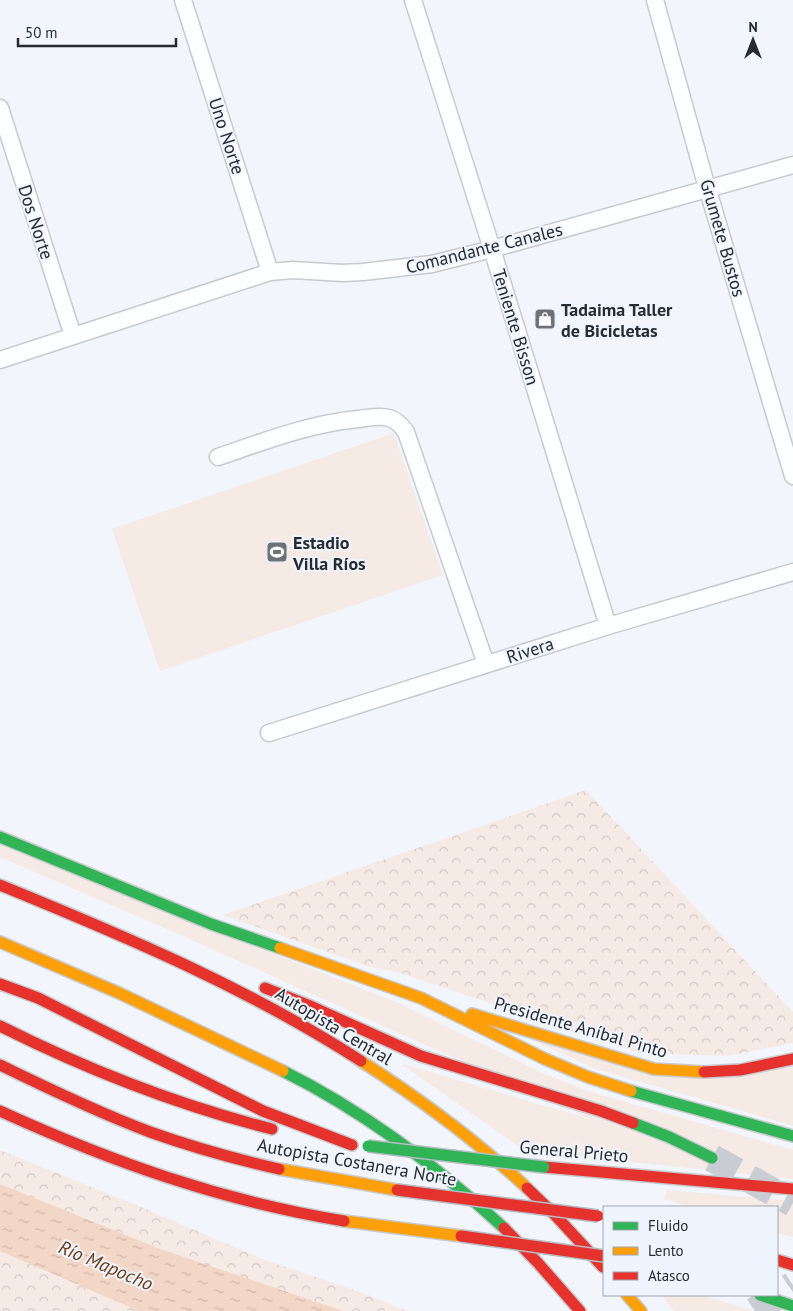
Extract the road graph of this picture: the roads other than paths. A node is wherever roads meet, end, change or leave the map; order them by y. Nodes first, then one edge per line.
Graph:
1 (183, 0) edge
2 (413, 0) edge
3 (655, 0) edge
4 (0, 108) edge
5 (793, 165) edge
6 (708, 189) junction
7 (492, 249) junction
8 (270, 272) junction
9 (73, 336) junction
10 (0, 360) edge
11 (218, 458) dead end
12 (793, 476) edge
13 (793, 572) edge
14 (608, 626) junction
15 (486, 664) junction
16 (269, 733) dead end
17 (0, 837) edge
18 (0, 885) edge
19 (0, 894) edge
20 (68, 913) junction
21 (0, 942) edge
22 (146, 945) junction
23 (235, 976) dead end
24 (2, 977) edge
25 (253, 983) dead end
26 (421, 998) junction
27 (134, 1012) dead end
28 (0, 1026) edge
29 (224, 1043) junction
30 (793, 1059) edge
31 (0, 1065) edge
32 (0, 1111) edge
33 (793, 1136) edge
34 (352, 1145) junction
35 (712, 1158) tunnel mouth
36 (793, 1189) edge
37 (601, 1217) edge
38 (603, 1256) edge
39 (778, 1260) edge
40 (793, 1265) edge
41 (603, 1267) edge
42 (628, 1296) edge
43 (763, 1296) edge
44 (793, 1306) edge
45 (580, 1311) edge
46 (641, 1311) edge

1 - 8 street, Uno Norte
2 - 7 street, Teniente Bisson
3 - 6 street, Grumete Bustos
4 - 9 street, Dos Norte
5 - 6 street, Comandante Canales
6 - 7 street, Comandante Canales
6 - 12 street, Grumete Bustos
7 - 8 street, Comandante Canales
7 - 14 street, Teniente Bisson
8 - 9 street, Comandante Canales
9 - 10 street, Comandante Canales
11 - 15 street
13 - 14 street, Rivera
14 - 15 street, Rivera
15 - 16 street, Rivera
17 - 26 main road
18 - 20 main road, Autopista Central
19 - 20 main road
20 - 22 main road, Autopista Central
21 - 29 main road
22 - 23 main road
22 - 41 main road, Autopista Central
24 - 34 main road
25 - 35 main road
26 - 30 main road, Presidente Aníbal Pinto
26 - 33 main road
27 - 29 main road
28 - 34 main road
29 - 45 main road
31 - 37 main road, Autopista Costanera Norte, bridge
32 - 38 main road, bridge
34 - 36 main road, General Prieto, bridge
39 - 40 main road
42 - 46 main road
43 - 44 main road

